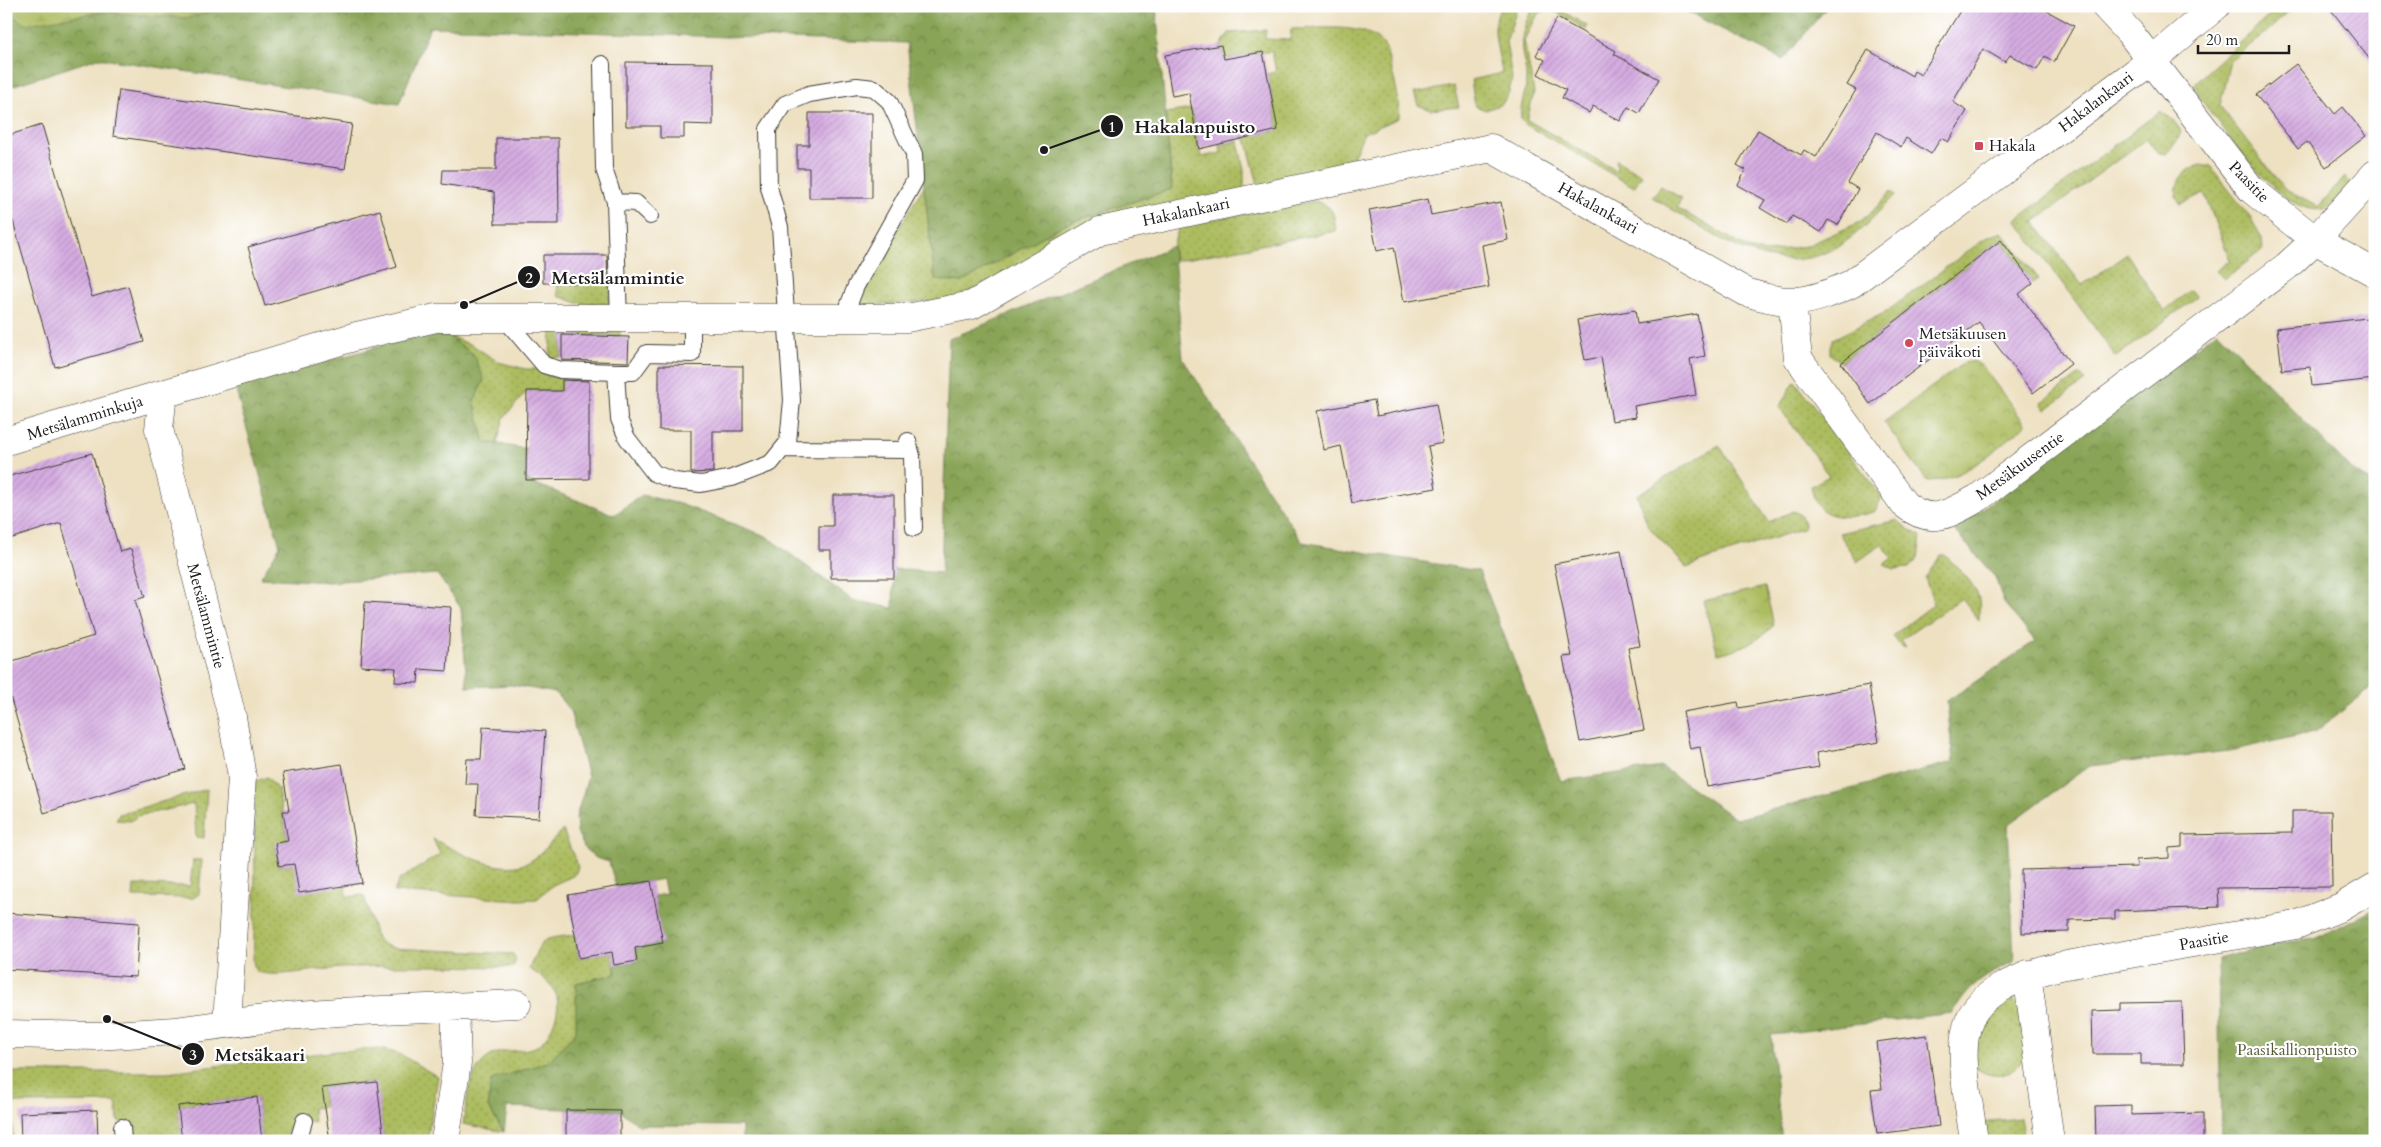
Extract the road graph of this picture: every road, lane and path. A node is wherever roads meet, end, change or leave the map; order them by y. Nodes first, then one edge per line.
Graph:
1 (2105, 6) edge
2 (2216, 6) edge
3 (2151, 61) junction
4 (602, 64) dead end
5 (2375, 174) edge
6 (616, 202) junction
7 (650, 216) dead end
8 (2314, 240) junction
9 (2375, 273) edge
10 (1792, 302) junction
11 (504, 318) junction
12 (692, 318) junction
13 (787, 318) junction
14 (848, 318) junction
15 (619, 319) junction
16 (616, 372) junction
17 (163, 394) junction
18 (6, 441) edge
19 (783, 449) junction
20 (914, 528) dead end
21 (2375, 887) edge
22 (2027, 974) junction
23 (518, 1004) dead end
24 (455, 1006) junction
25 (227, 1023) junction
26 (6, 1034) edge
27 (304, 1121) dead end
28 (298, 1141) edge
29 (445, 1141) edge
30 (1974, 1141) edge
31 (2050, 1141) edge

1 - 3 street, Paasitie
2 - 3 street, Hakalankaari
3 - 8 street, Paasitie
3 - 10 street, Hakalankaari
4 - 6 lane
5 - 8 street, Metsäkuusentie
6 - 7 lane
6 - 15 lane
8 - 9 street, Paasitie
8 - 10 street, Metsäkuusentie
10 - 14 street, Hakalankaari
11 - 15 street
11 - 16 lane
11 - 17 street
12 - 13 street
12 - 15 street
12 - 16 lane
13 - 14 street
13 - 14 lane
13 - 19 lane
16 - 19 lane
17 - 18 street, Metsälamminkuja
17 - 25 street, Metsälammintie
19 - 20 lane
21 - 22 street, Paasitie
22 - 30 street, Paasitie
22 - 31 street
23 - 24 street
24 - 25 street
24 - 29 street
25 - 26 street
27 - 28 lane

